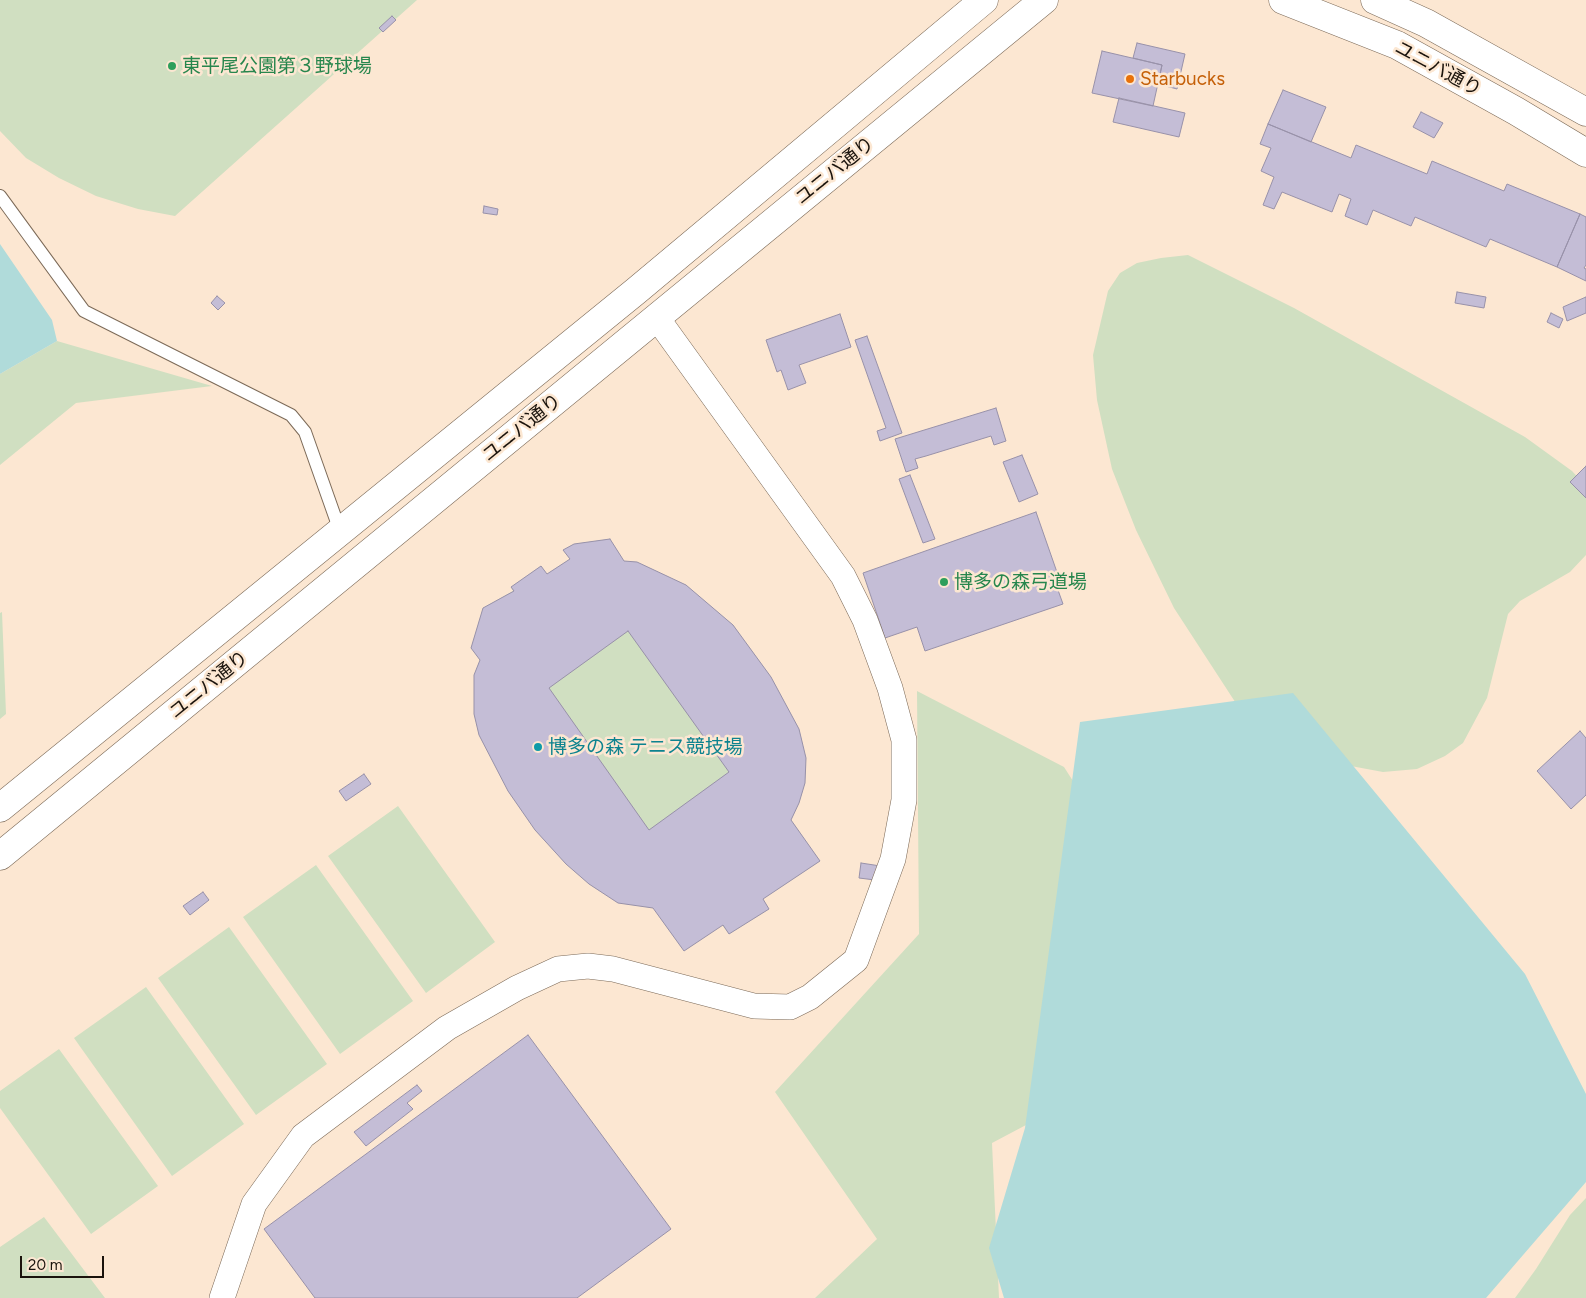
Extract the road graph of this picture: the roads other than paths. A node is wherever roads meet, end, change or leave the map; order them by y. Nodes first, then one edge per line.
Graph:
1 (984, 0) edge
2 (1044, 0) edge
3 (1283, 0) edge
4 (1376, 0) edge
5 (1586, 112) edge
6 (1586, 153) edge
7 (0, 196) edge
8 (657, 318) junction
9 (340, 531) junction
10 (0, 808) edge
11 (0, 856) edge
12 (222, 1298) edge

1 - 9 street, ユニバ通り
2 - 8 street, ユニバ通り
3 - 6 street, ユニバ通り
4 - 5 street, ユニバ通り
7 - 9 lane
8 - 11 street, ユニバ通り
8 - 12 street
9 - 10 street, ユニバ通り

